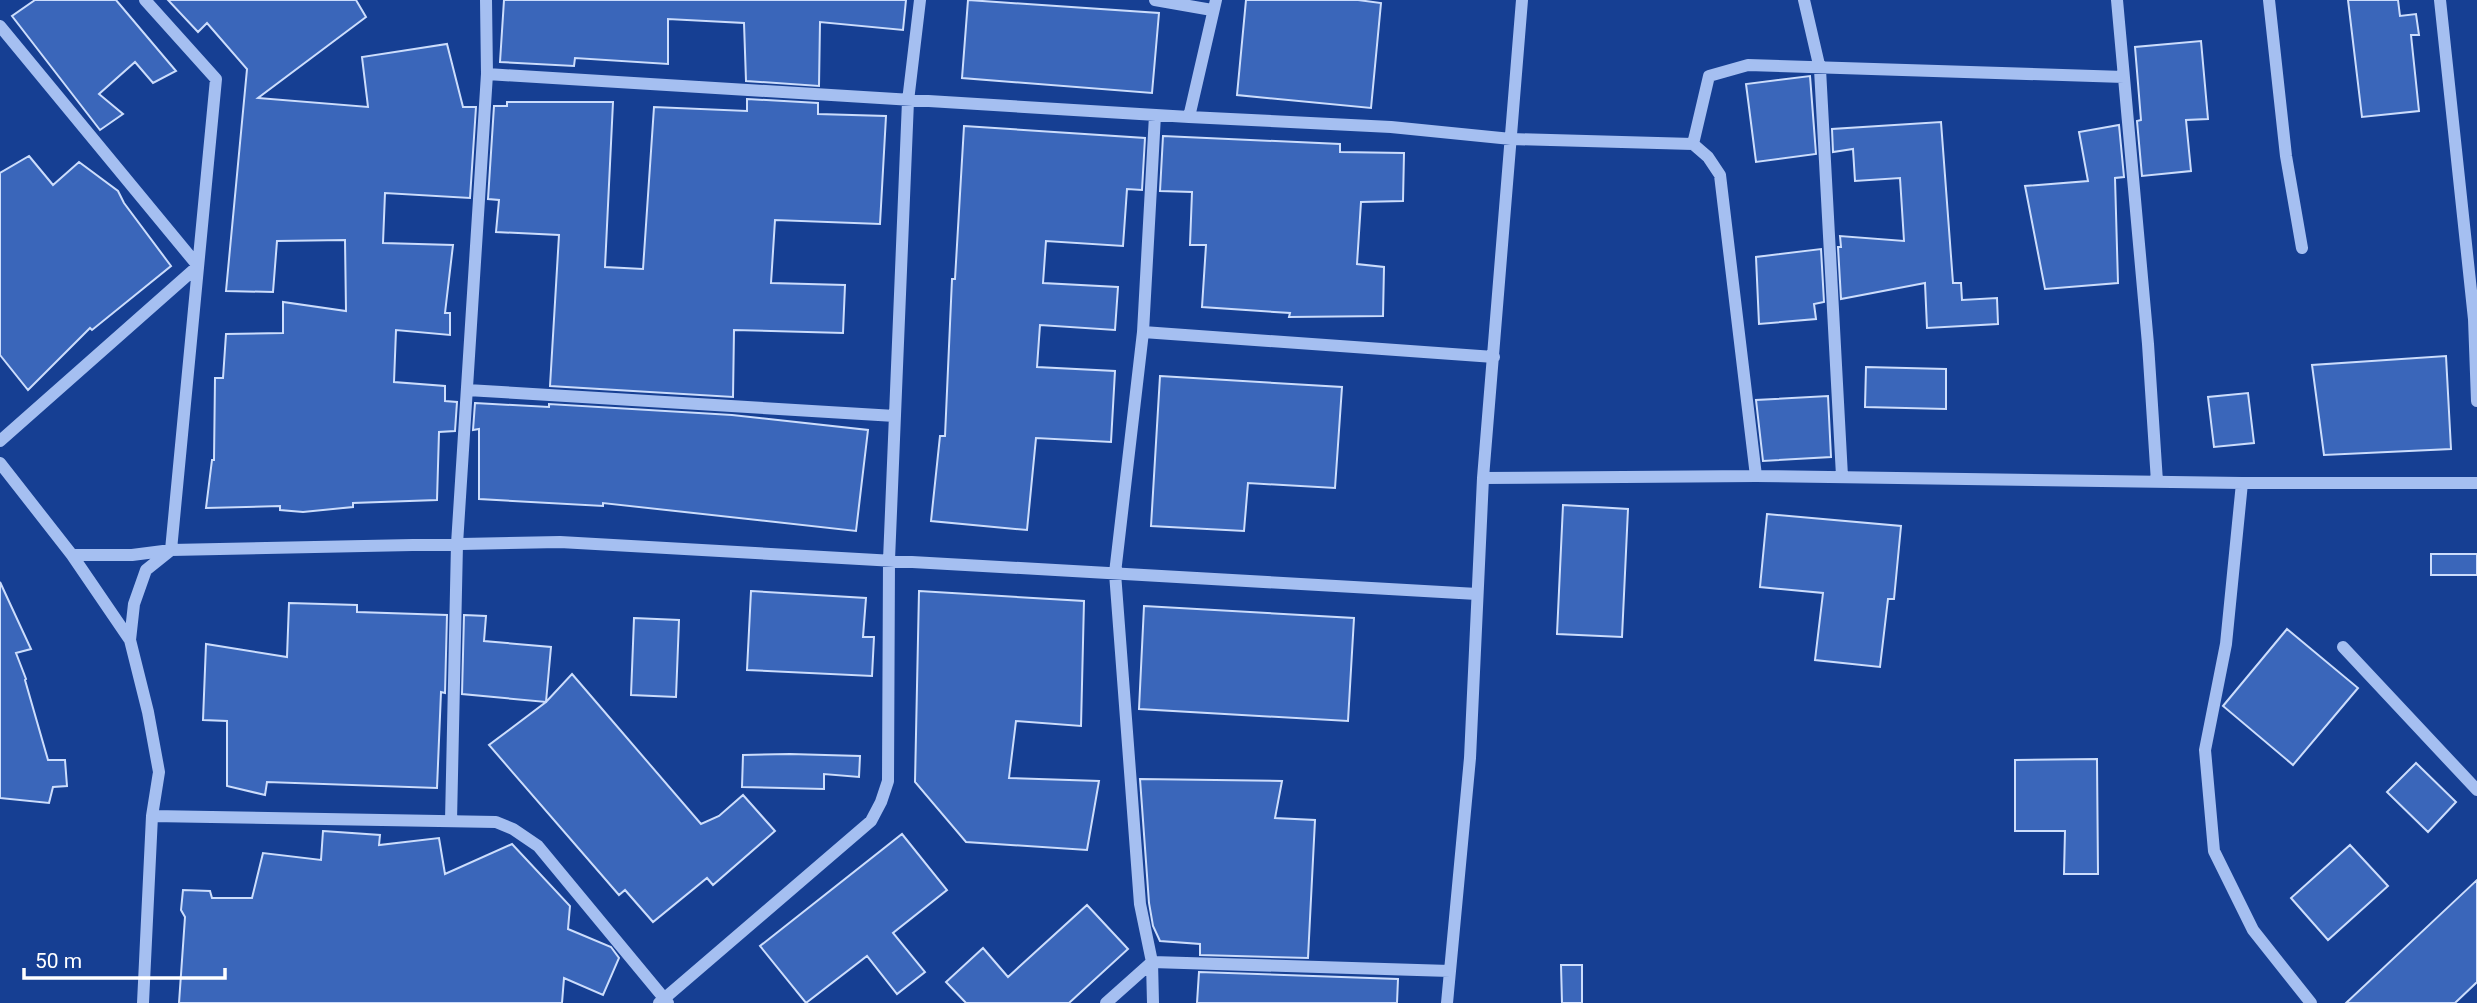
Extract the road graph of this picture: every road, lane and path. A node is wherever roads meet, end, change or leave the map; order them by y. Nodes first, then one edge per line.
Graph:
1 (145, 0) edge
2 (486, 0) edge
3 (920, 0) edge
4 (1154, 0) edge
5 (1522, 0) edge
6 (1804, 0) edge
7 (2117, 0) edge
8 (2269, 0) edge
9 (2440, 0) edge
10 (1214, 5) edge
11 (0, 26) edge
12 (1820, 69) junction
13 (487, 74) junction
14 (2124, 78) junction
15 (908, 101) junction
16 (1155, 115) junction
17 (1188, 117) junction
18 (1511, 139) junction
19 (1693, 144) junction
20 (2302, 248) dead end
21 (198, 266) junction
22 (1143, 332) junction
23 (1494, 357) junction
24 (467, 390) junction
25 (2477, 401) edge
26 (895, 416) junction
27 (0, 441) edge
28 (0, 463) edge
29 (1756, 475) junction
30 (1842, 476) junction
31 (1483, 478) junction
32 (2157, 482) junction
33 (2477, 483) edge
34 (2242, 484) junction
35 (457, 544) junction
36 (171, 550) junction
37 (72, 555) junction
38 (889, 560) junction
39 (1115, 573) junction
40 (1477, 594) junction
41 (130, 640) junction
42 (2343, 647) dead end
43 (2477, 790) edge
44 (152, 816) junction
45 (451, 821) junction
46 (1152, 962) junction
47 (1450, 971) junction
48 (664, 1001) edge
49 (143, 1003) edge
50 (1106, 1003) edge
51 (1153, 1003) edge
52 (1447, 1003) edge
53 (2311, 1003) edge

1 - 21 street
2 - 13 street
3 - 15 street
4 - 10 street
5 - 18 street
6 - 12 street
7 - 14 street
8 - 20 street
9 - 25 street
10 - 17 street
11 - 21 street
12 - 14 street
12 - 19 street
12 - 30 street
13 - 15 street
13 - 24 street
14 - 32 street
15 - 16 street
15 - 26 street
16 - 17 street
16 - 22 street
17 - 18 street
18 - 19 street
18 - 23 street
19 - 29 street
21 - 27 street
21 - 36 street
22 - 23 street
22 - 39 street
23 - 31 street
24 - 26 street
24 - 35 street
26 - 38 street
28 - 37 street
29 - 30 street
29 - 31 street
30 - 32 street
31 - 40 street
32 - 34 street
33 - 34 street
34 - 53 street
35 - 36 street
35 - 38 street
35 - 45 street
36 - 37 street
36 - 41 street
37 - 41 street
38 - 39 street
38 - 48 street
39 - 40 street
39 - 46 street
40 - 47 street
41 - 44 street
42 - 43 street
44 - 45 street
44 - 49 street
45 - 48 street
46 - 47 street
46 - 50 street
46 - 51 street
47 - 52 street

